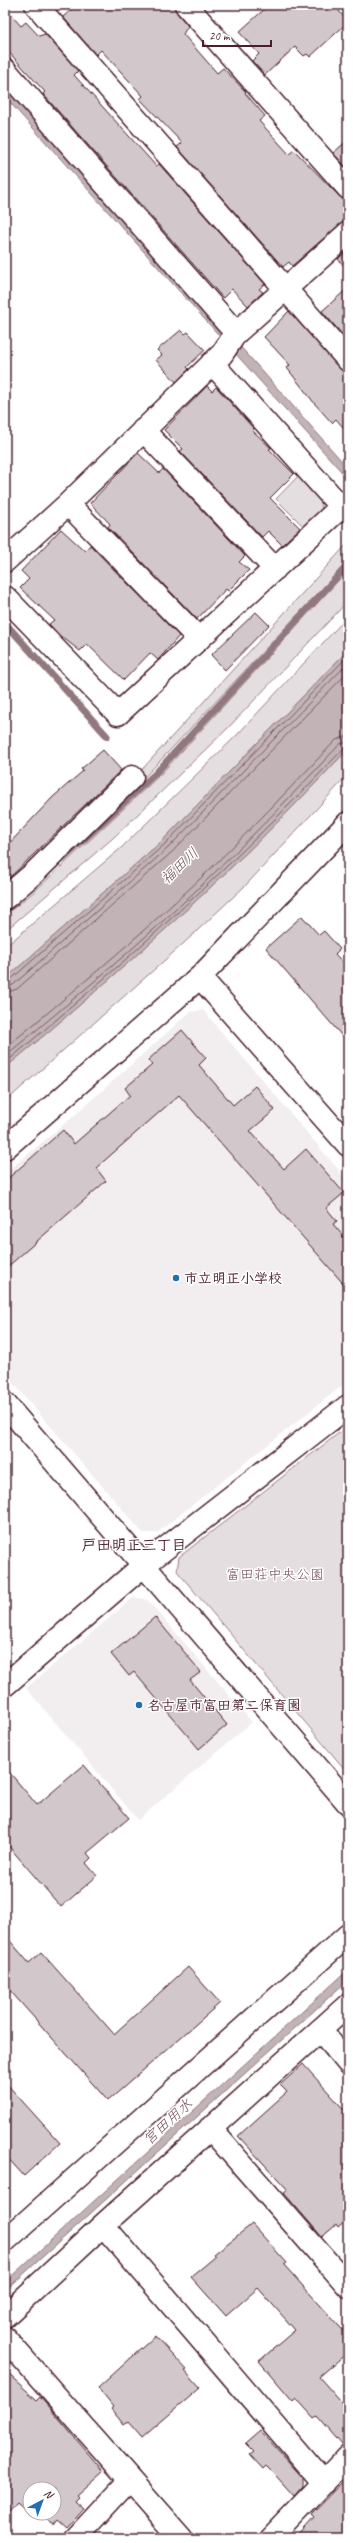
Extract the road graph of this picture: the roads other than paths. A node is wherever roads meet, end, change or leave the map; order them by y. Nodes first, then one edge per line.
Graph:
1 (36, 5) edge
2 (186, 5) edge
3 (5, 70) edge
4 (348, 188) edge
5 (348, 233) edge
6 (286, 289) junction
7 (227, 345) junction
8 (348, 360) edge
9 (143, 430) junction
10 (68, 504) junction
11 (5, 561) edge
12 (275, 569) junction
13 (5, 597) edge
14 (200, 639) junction
15 (132, 777) dead end
16 (348, 823) edge
17 (5, 898) edge
18 (200, 977) junction
19 (348, 1145) edge
20 (5, 1148) edge
21 (5, 1404) edge
22 (348, 1406) edge
23 (144, 1565) junction
24 (5, 1685) edge
25 (348, 1803) edge
26 (348, 1935) edge
27 (348, 2005) edge
28 (320, 2030) junction
29 (348, 2063) edge
30 (210, 2128) junction
31 (103, 2225) junction
32 (5, 2241) edge
33 (348, 2286) edge
34 (5, 2316) edge
35 (5, 2338) edge
36 (348, 2457) edge
37 (130, 2480) junction
38 (324, 2482) junction
39 (76, 2538) edge
40 (181, 2538) edge
41 (271, 2538) edge

1 - 6 street
2 - 4 street
3 - 7 street
5 - 6 street
6 - 7 street
6 - 8 street
7 - 9 street
7 - 12 street
9 - 10 street
9 - 12 street
10 - 11 street
10 - 14 street
12 - 14 street
13 - 14 street
15 - 17 street
16 - 18 street
18 - 19 street
18 - 20 street
21 - 23 street
22 - 23 street
23 - 24 street
23 - 25 street
26 - 32 street
27 - 28 street
28 - 29 street
28 - 30 street
30 - 31 street
30 - 33 street
31 - 34 street
31 - 38 street
35 - 37 street
36 - 38 street
37 - 39 street
37 - 40 street
38 - 41 street

